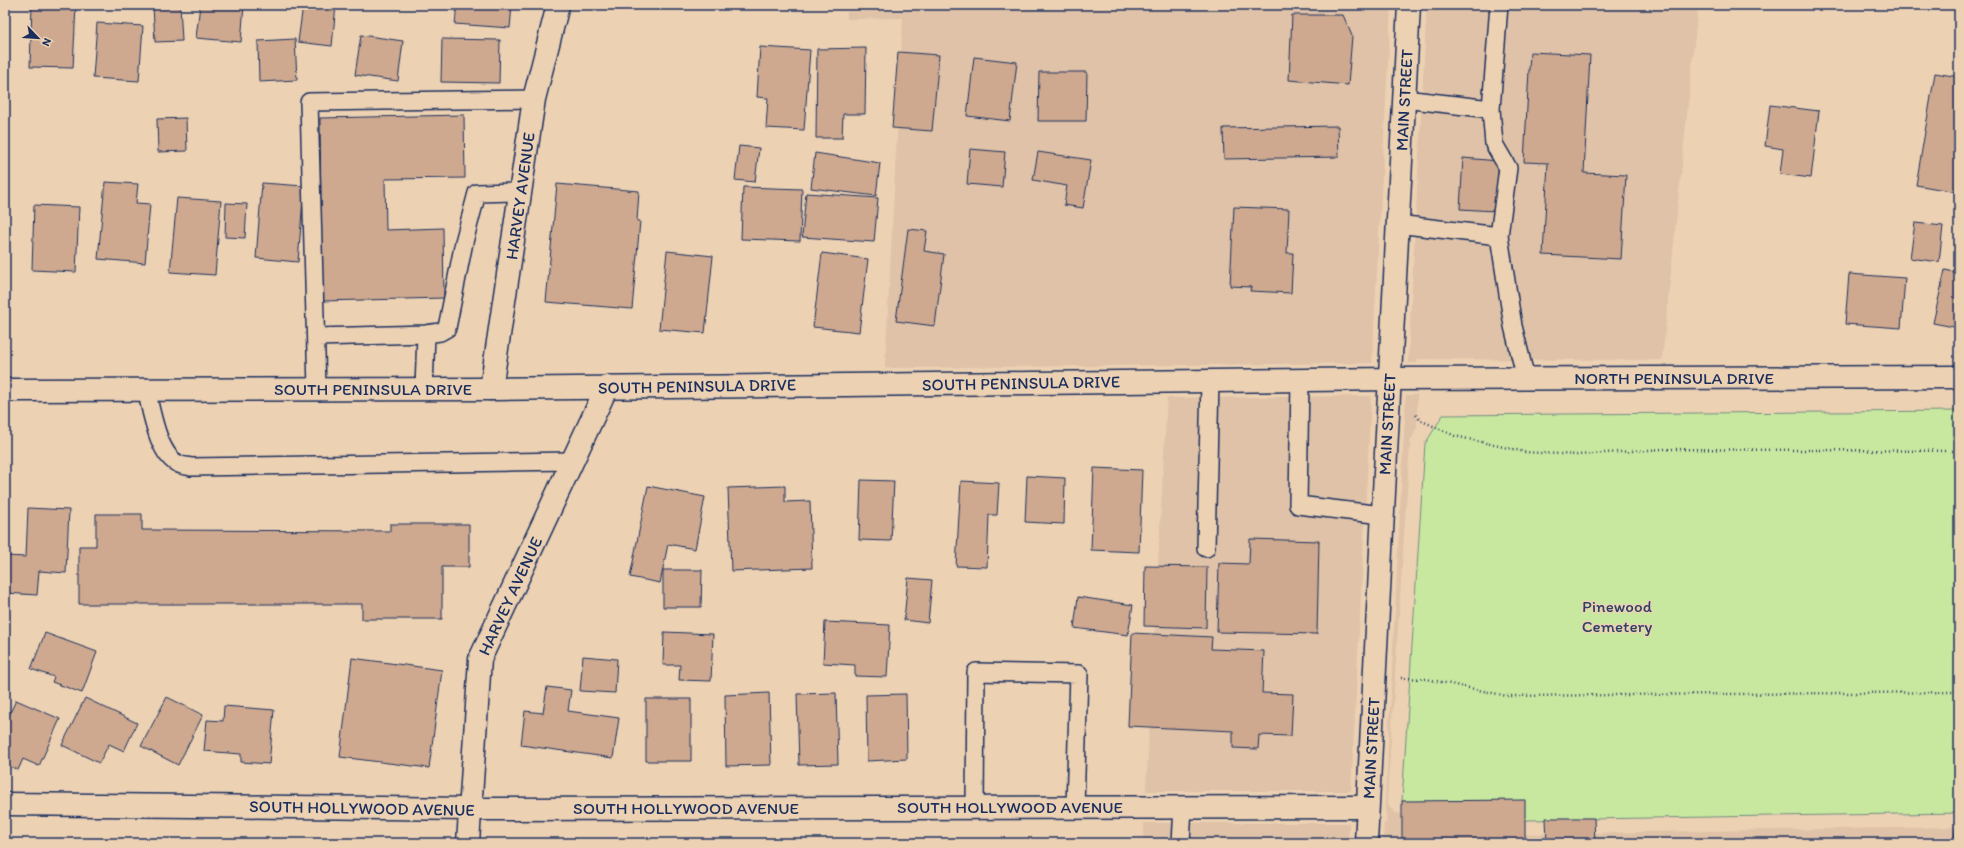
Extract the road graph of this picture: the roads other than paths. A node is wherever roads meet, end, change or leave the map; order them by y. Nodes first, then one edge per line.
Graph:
1 (558, 5) edge
2 (1409, 5) edge
3 (1499, 5) edge
4 (534, 99) junction
5 (1404, 99) junction
6 (1491, 109) junction
7 (520, 192) junction
8 (1397, 224) junction
9 (1499, 236) junction
10 (426, 334) junction
11 (317, 337) junction
12 (1959, 377) edge
13 (1390, 379) junction
14 (1526, 379) junction
15 (1300, 380) junction
16 (1210, 381) junction
17 (607, 387) junction
18 (424, 388) junction
19 (146, 389) junction
20 (317, 389) junction
21 (491, 389) junction
22 (5, 390) edge
23 (573, 461) junction
24 (1382, 515) junction
25 (1206, 548) dead end
26 (5, 804) edge
27 (975, 807) junction
28 (1075, 807) junction
29 (1183, 807) junction
30 (1368, 807) junction
31 (470, 809) junction
32 (468, 843) edge
33 (1181, 843) edge
34 (1366, 843) edge

1 - 4 street, HARVEY AVENUE
2 - 5 street, MAIN STREET
3 - 6 lane
4 - 7 street, HARVEY AVENUE
4 - 11 lane
5 - 6 lane
5 - 8 street, MAIN STREET
6 - 9 lane
7 - 10 lane
7 - 21 street, HARVEY AVENUE
8 - 9 lane
8 - 13 street, MAIN STREET
9 - 14 lane
10 - 11 lane
10 - 18 lane
11 - 20 lane
12 - 14 street, NORTH PENINSULA DRIVE
13 - 14 street, NORTH PENINSULA DRIVE
13 - 15 street, SOUTH PENINSULA DRIVE
13 - 24 street, MAIN STREET
15 - 16 street, SOUTH PENINSULA DRIVE
15 - 24 lane
16 - 17 street, SOUTH PENINSULA DRIVE
16 - 25 lane
17 - 21 street, SOUTH PENINSULA DRIVE
17 - 23 street, HARVEY AVENUE
18 - 20 street, SOUTH PENINSULA DRIVE
18 - 21 street, SOUTH PENINSULA DRIVE
19 - 20 street, SOUTH PENINSULA DRIVE
19 - 22 street, SOUTH PENINSULA DRIVE
19 - 23 lane
23 - 31 street, HARVEY AVENUE
24 - 30 street, MAIN STREET
26 - 31 street, SOUTH HOLLYWOOD AVENUE
27 - 28 street, SOUTH HOLLYWOOD AVENUE
27 - 28 lane
27 - 31 street, SOUTH HOLLYWOOD AVENUE
28 - 29 street, SOUTH HOLLYWOOD AVENUE
29 - 30 street, SOUTH HOLLYWOOD AVENUE
29 - 33 lane
30 - 34 street, MAIN STREET
31 - 32 street, HARVEY AVENUE

